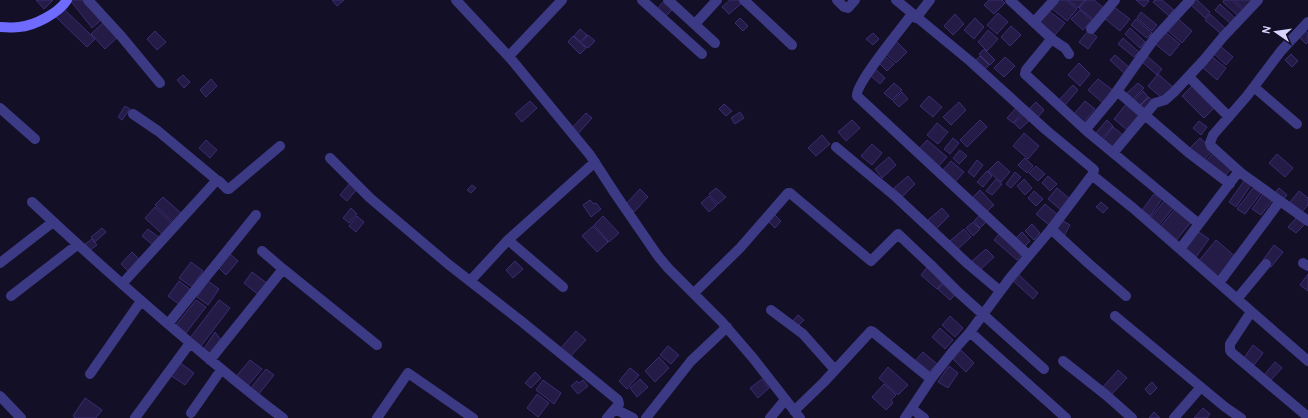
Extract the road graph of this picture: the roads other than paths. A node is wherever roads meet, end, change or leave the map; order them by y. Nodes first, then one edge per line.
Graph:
1 (67, 0) edge
2 (88, 0) edge
3 (456, 0) edge
4 (562, 0) edge
5 (642, 0) edge
6 (664, 0) edge
7 (668, 0) edge
8 (717, 0) edge
9 (744, 0) edge
10 (837, 0) edge
11 (855, 0) edge
12 (896, 0) edge
13 (930, 0) edge
14 (1010, 0) edge
15 (1054, 0) edge
16 (1115, 0) edge
17 (1190, 0) edge
18 (1258, 0) edge
19 (654, 11) junction
20 (914, 16) junction
21 (1034, 22) junction
22 (1308, 22) edge
23 (695, 24) junction
24 (0, 26) edge
25 (1091, 29) dead end
26 (1053, 40) junction
27 (716, 42) dead end
28 (792, 46) dead end
29 (702, 54) dead end
30 (1069, 54) dead end
31 (509, 56) junction
32 (1189, 77) junction
33 (160, 83) dead end
34 (1254, 87) junction
35 (1117, 91) junction
36 (0, 108) edge
37 (133, 114) dead end
38 (1144, 115) junction
39 (1229, 117) junction
40 (1297, 124) dead end
41 (1086, 129) junction
42 (35, 139) dead end
43 (280, 146) dead end
44 (836, 147) dead end
45 (1113, 153) junction
46 (330, 158) dead end
47 (595, 162) junction
48 (1239, 171) junction
49 (1092, 175) junction
50 (218, 181) junction
51 (1230, 184) junction
52 (1280, 201) junction
53 (32, 202) dead end
54 (256, 215) dead end
55 (1308, 221) edge
56 (53, 222) junction
57 (1199, 224) junction
58 (1051, 229) junction
59 (508, 240) junction
60 (77, 245) junction
61 (1180, 249) junction
62 (262, 252) dead end
63 (1028, 255) junction
64 (0, 263) edge
65 (1266, 264) dead end
66 (283, 269) junction
67 (470, 281) junction
68 (1219, 283) junction
69 (122, 284) junction
70 (563, 287) dead end
71 (1000, 291) junction
72 (694, 294) junction
73 (11, 296) dead end
74 (1126, 296) dead end
75 (1237, 299) junction
76 (141, 301) junction
77 (771, 310) dead end
78 (1251, 312) junction
79 (983, 314) junction
80 (1115, 316) dead end
81 (168, 324) junction
82 (727, 327) junction
83 (970, 332) junction
84 (190, 343) junction
85 (377, 346) dead end
86 (210, 360) junction
87 (1063, 360) dead end
88 (1308, 362) edge
89 (1044, 369) dead end
90 (222, 370) junction
91 (835, 370) junction
92 (90, 374) dead end
93 (931, 379) junction
94 (1201, 387) junction
95 (0, 396) edge
96 (785, 400) junction
97 (615, 409) junction
98 (912, 409) junction
99 (191, 413) dead end
100 (797, 415) edge
101 (1308, 417) edge
102 (21, 418) edge
103 (135, 418) edge
104 (283, 418) edge
105 (377, 418) edge
106 (473, 418) edge
107 (607, 418) edge
108 (634, 418) edge
109 (646, 418) edge
110 (770, 418) edge
111 (905, 418) edge
112 (924, 418) edge
113 (1066, 418) edge
114 (1132, 418) edge
115 (1174, 418) edge
116 (1241, 418) edge

1 - 24 street
2 - 33 street
3 - 31 street
4 - 31 street
5 - 19 street
6 - 19 street
7 - 23 street
8 - 23 street
9 - 28 street
10 - 11 street
12 - 20 street
13 - 20 street
14 - 21 street
15 - 21 street
16 - 25 street
17 - 35 street
18 - 32 street
19 - 29 street
20 - 49 street
20 - 63 street
21 - 26 street
22 - 34 street
23 - 27 street
26 - 30 street
26 - 41 street
31 - 47 street
32 - 38 street
32 - 39 street
34 - 39 street
34 - 40 street
35 - 38 street
35 - 41 street
36 - 42 street
37 - 50 street
38 - 45 street
38 - 51 street
39 - 48 street
41 - 45 street
43 - 50 street
44 - 71 street
45 - 57 street
46 - 67 street
47 - 59 street
47 - 72 street
48 - 51 street
48 - 52 street
49 - 58 street
49 - 61 street
50 - 69 street
51 - 57 street
52 - 55 street
52 - 68 street
53 - 56 street
54 - 81 street
56 - 60 street
56 - 64 street
57 - 61 street
58 - 63 street
58 - 74 street
59 - 67 street
59 - 70 street
60 - 69 street
60 - 73 street
61 - 68 street
62 - 66 street
63 - 71 street
65 - 75 street
66 - 85 street
66 - 86 street
67 - 97 street
68 - 75 street
69 - 76 street
71 - 79 street
72 - 79 street
72 - 82 street
75 - 78 street
76 - 81 street
76 - 92 street
77 - 91 street
78 - 88 street
78 - 101 street
79 - 83 street
79 - 89 street
80 - 94 street
81 - 84 street
82 - 96 street
82 - 109 street
83 - 93 street
83 - 113 street
84 - 86 street
84 - 103 street
86 - 90 street
87 - 114 street
90 - 99 street
90 - 104 street
91 - 93 street
91 - 100 street
93 - 98 street
94 - 115 street
94 - 116 street
95 - 102 street
96 - 100 street
96 - 110 street
97 - 107 street
97 - 108 street
98 - 111 street
98 - 112 street
105 - 106 street

